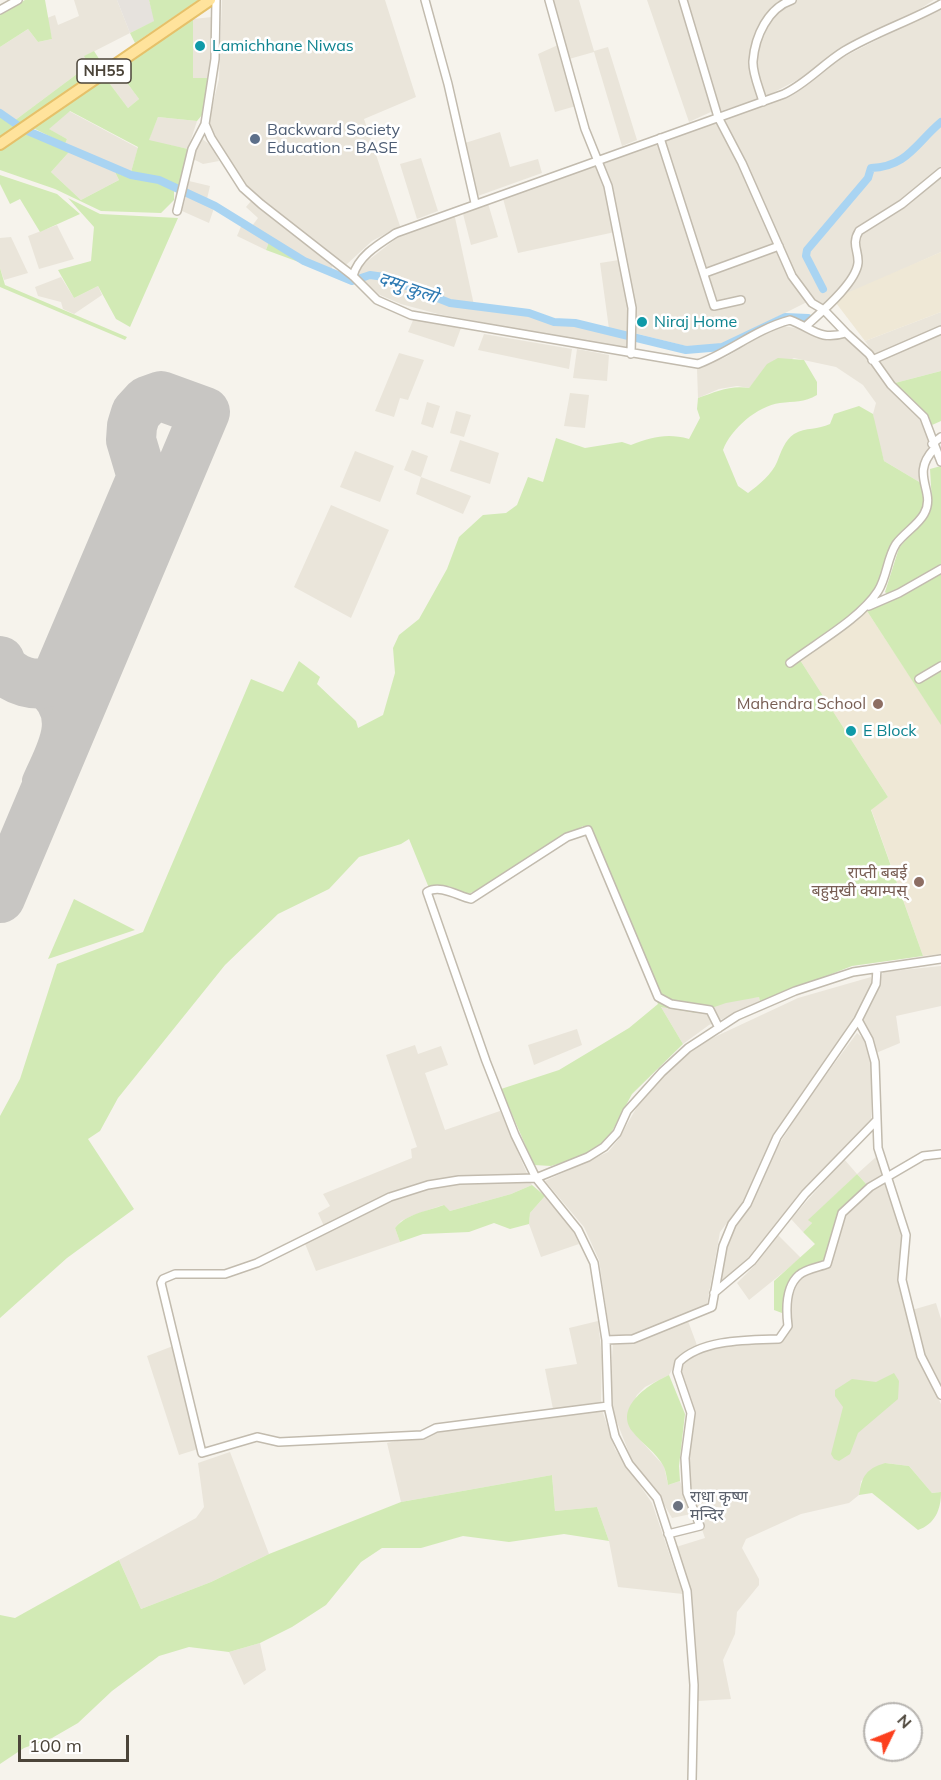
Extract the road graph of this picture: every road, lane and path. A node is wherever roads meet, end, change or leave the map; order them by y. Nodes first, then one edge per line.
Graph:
1 (18, 0) edge
2 (210, 0) edge
3 (216, 0) edge
4 (425, 0) edge
5 (549, 0) edge
6 (683, 0) edge
7 (792, 0) edge
8 (941, 4) edge
9 (0, 10) edge
10 (763, 102) junction
11 (718, 117) junction
12 (205, 124) junction
13 (660, 138) junction
14 (0, 144) edge
15 (599, 160) junction
16 (941, 172) edge
17 (475, 203) junction
18 (177, 211) dead end
19 (779, 246) junction
20 (705, 273) junction
21 (353, 276) junction
22 (741, 300) dead end
23 (824, 310) junction
24 (806, 326) junction
25 (941, 330) edge
26 (846, 333) junction
27 (631, 354) junction
28 (872, 360) junction
29 (941, 437) edge
30 (933, 447) junction
31 (941, 462) edge
32 (941, 569) edge
33 (866, 607) junction
34 (789, 663) dead end
35 (941, 666) edge
36 (919, 679) dead end
37 (941, 959) edge
38 (877, 969) junction
39 (858, 1020) junction
40 (719, 1028) junction
41 (876, 1121) junction
42 (941, 1155) edge
43 (889, 1177) junction
44 (536, 1178) junction
45 (714, 1293) junction
46 (606, 1340) junction
47 (941, 1395) edge
48 (608, 1406) junction
49 (668, 1534) junction
50 (692, 1780) edge

1 - 9 street
2 - 14 main road, NH55
3 - 12 street
4 - 17 street
5 - 15 street
6 - 11 street
7 - 10 street
8 - 10 street
10 - 11 street
11 - 13 street
11 - 19 street
12 - 18 street
12 - 21 street
13 - 15 street
13 - 20 street
15 - 17 street
15 - 27 street
16 - 23 street
17 - 21 street
19 - 20 street
19 - 23 street
20 - 22 street
21 - 27 street
23 - 24 street
23 - 26 street
24 - 26 street
24 - 27 street
25 - 28 street
26 - 28 street
28 - 30 street
29 - 30 street
30 - 31 street
30 - 33 street
32 - 33 street
33 - 34 street
35 - 36 street
37 - 38 street
38 - 39 street
38 - 40 street
39 - 41 street
39 - 45 street
40 - 44 street
40 - 44 street
41 - 43 street
41 - 45 street
42 - 43 street
43 - 47 street
43 - 49 street
44 - 46 street
44 - 48 street
45 - 46 street
46 - 48 street
48 - 49 street
49 - 50 street

